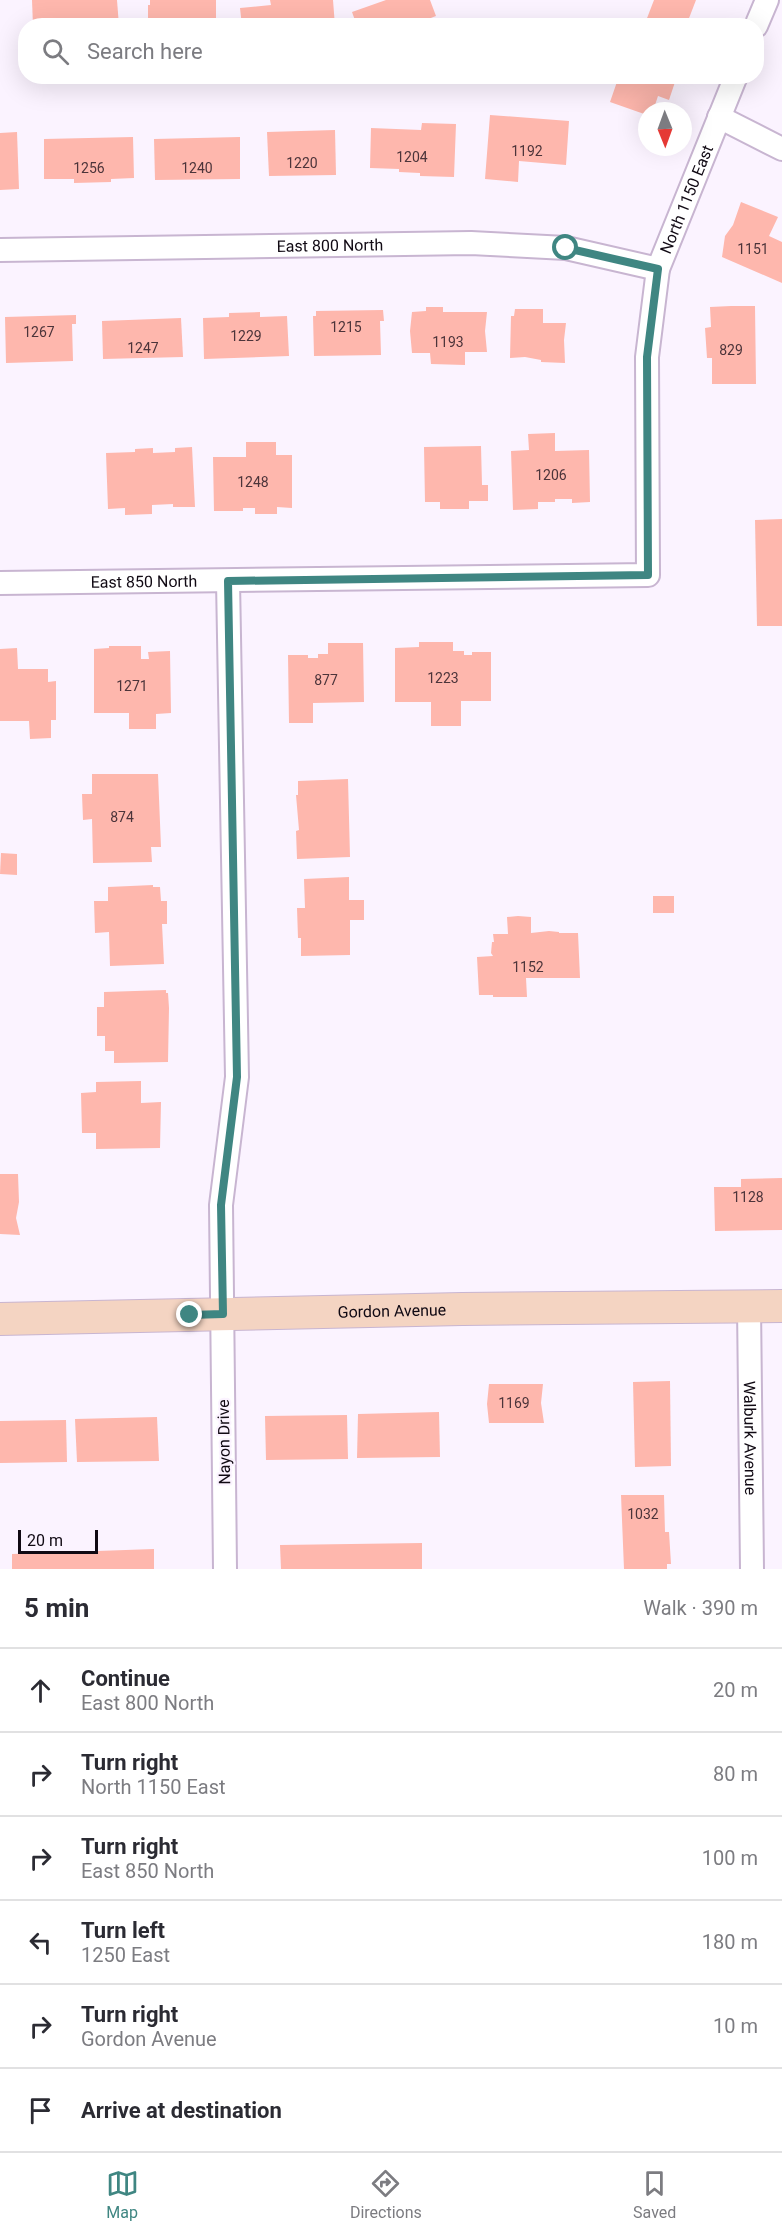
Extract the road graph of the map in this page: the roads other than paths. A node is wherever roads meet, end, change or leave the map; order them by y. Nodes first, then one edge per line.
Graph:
1 (767, 0) edge
2 (759, 18) edge
3 (733, 84) edge
4 (719, 117) junction
5 (782, 149) edge
6 (0, 250) edge
7 (658, 269) junction
8 (648, 575) joint
9 (228, 581) junction
10 (0, 583) edge
11 (749, 1306) junction
12 (782, 1306) edge
13 (223, 1314) junction
14 (0, 1319) edge
15 (225, 1569) edge
16 (752, 1569) edge

1 - 2 street
3 - 4 street, North 1150 East
4 - 5 street
4 - 7 street, North 1150 East
6 - 7 street, East 800 North
7 - 8 street, North 1150 East
8 - 9 street, East 850 North
9 - 10 street, East 850 North
9 - 13 street, Nayon Drive
11 - 12 main road, Gordon Avenue
11 - 13 main road, Gordon Avenue
11 - 16 street, Walburk Avenue
13 - 14 main road, Gordon Avenue
13 - 15 street, Nayon Drive

